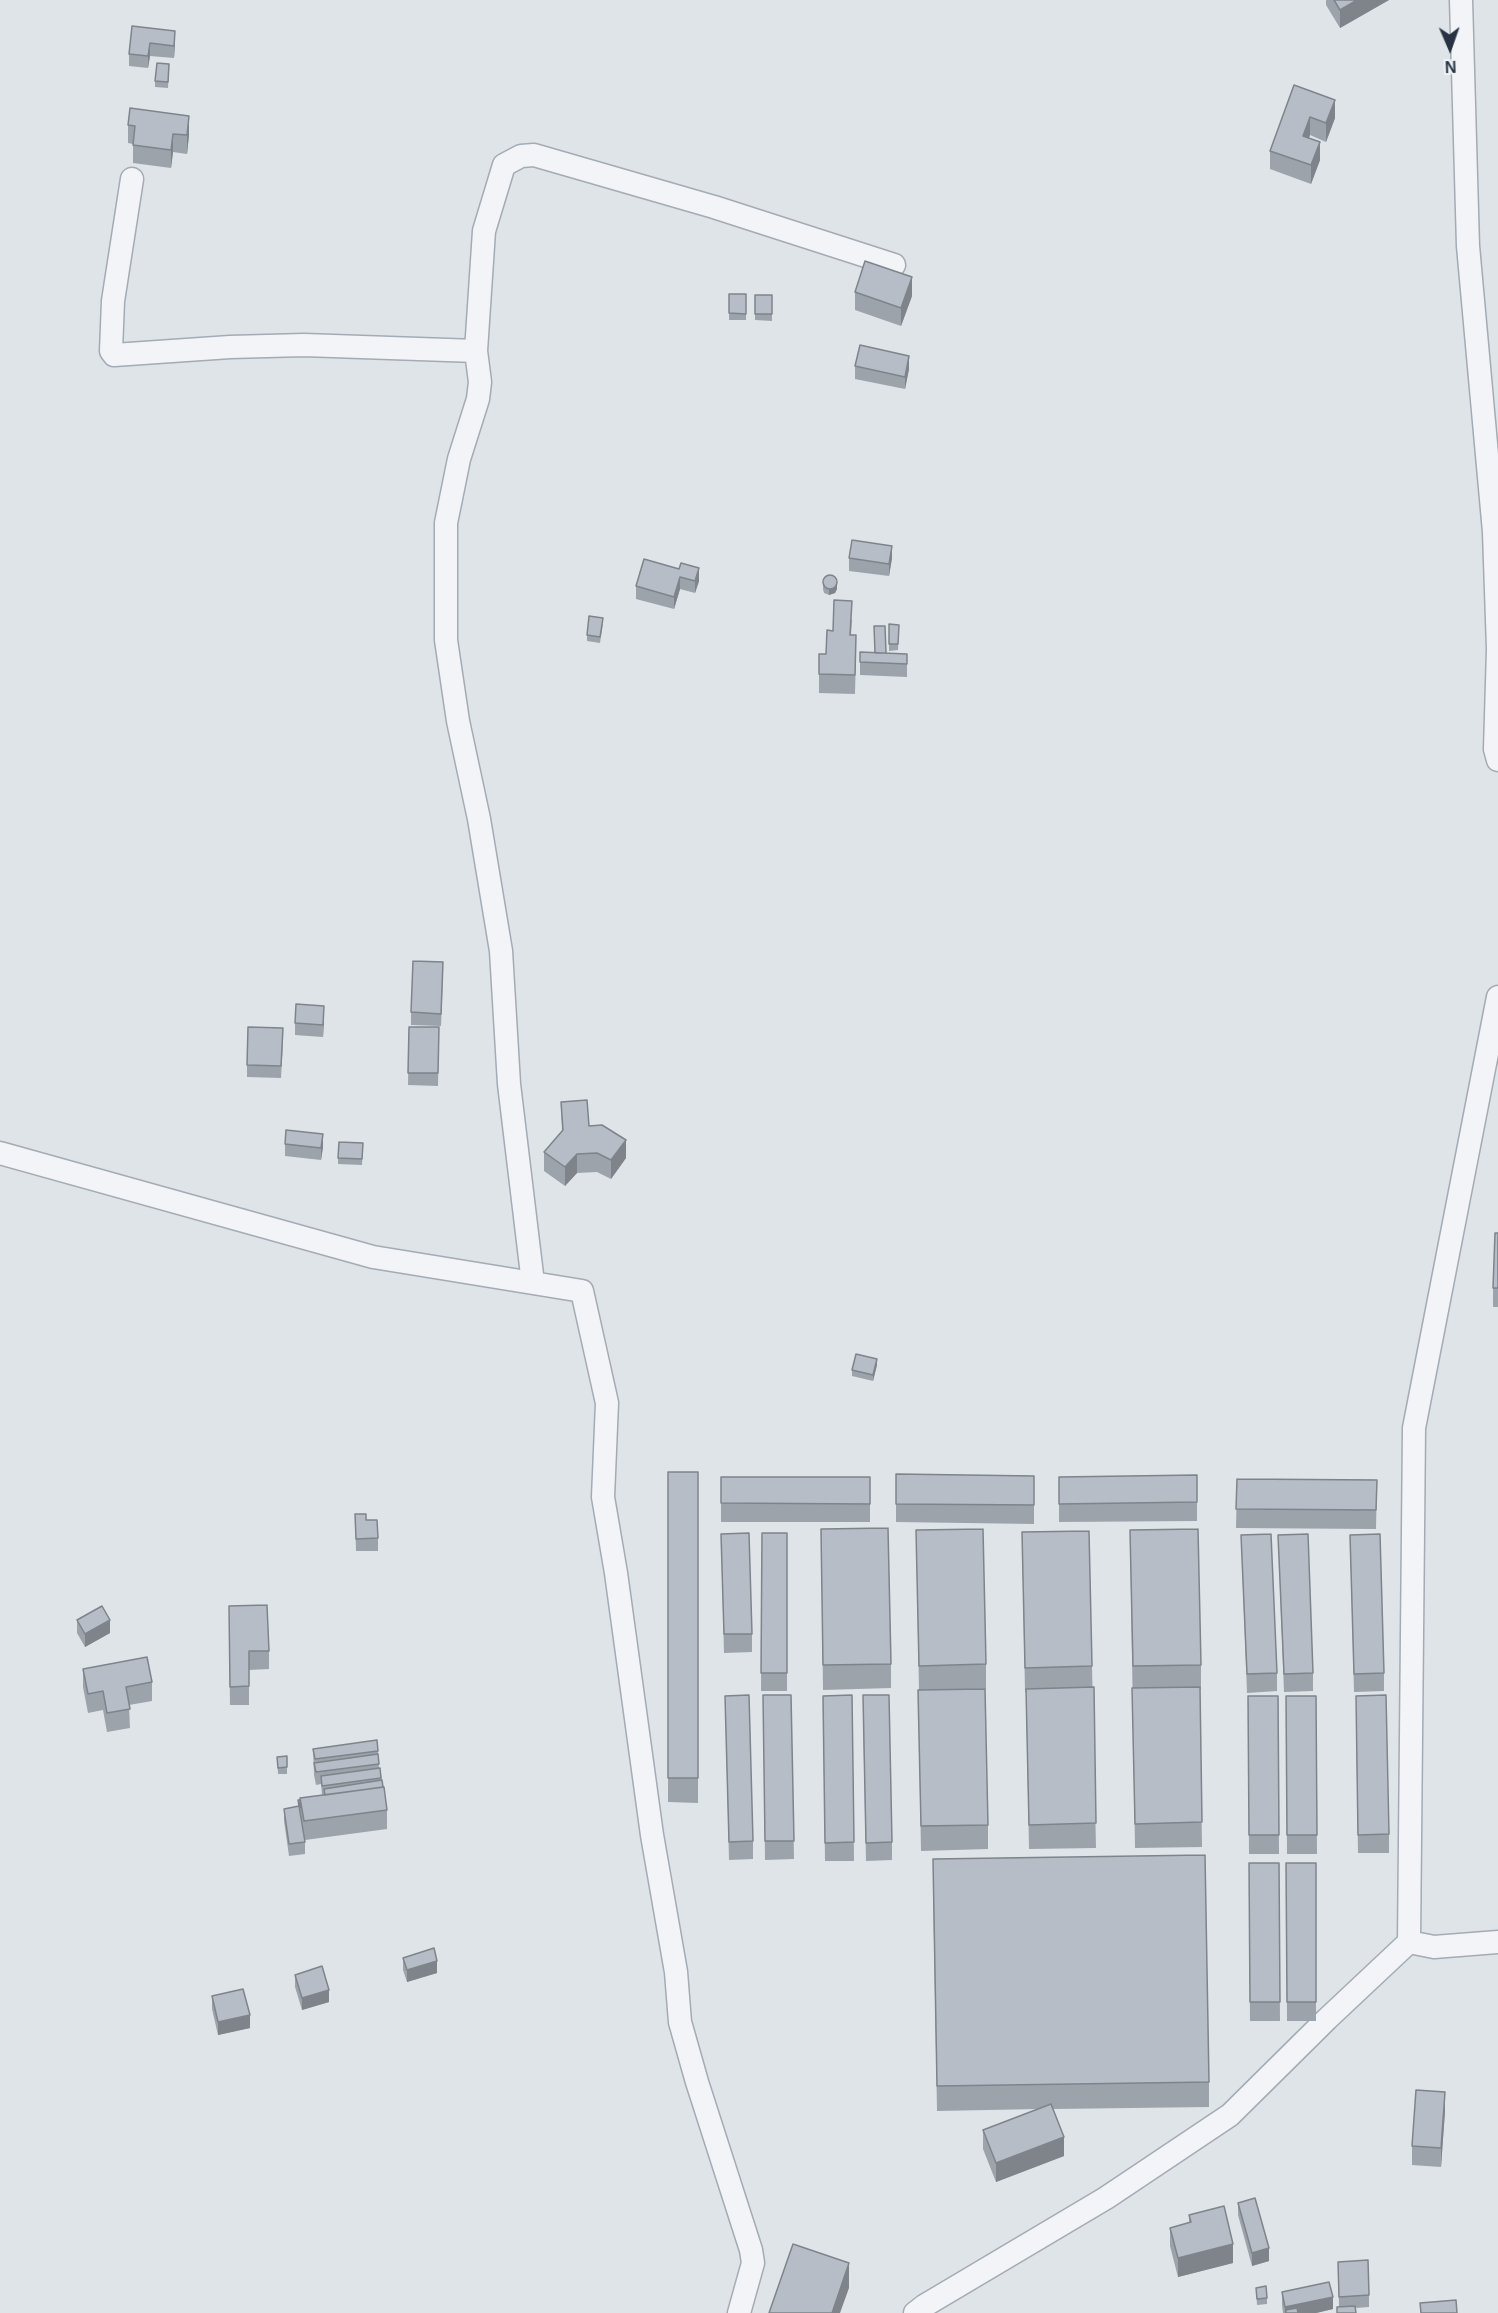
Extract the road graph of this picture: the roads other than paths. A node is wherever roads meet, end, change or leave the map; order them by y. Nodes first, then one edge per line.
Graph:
1 (1461, 0) edge
2 (132, 179) dead end
3 (894, 265) dead end
4 (476, 351) junction
5 (1498, 760) edge
6 (1498, 997) edge
7 (0, 1153) edge
8 (533, 1283) junction
9 (1409, 1942) junction
10 (1498, 1942) edge
11 (740, 2313) edge
12 (915, 2313) edge

1 - 5 street
2 - 4 street
3 - 4 street
4 - 8 street
6 - 9 street
7 - 8 street
8 - 11 street
9 - 10 street
9 - 12 street

